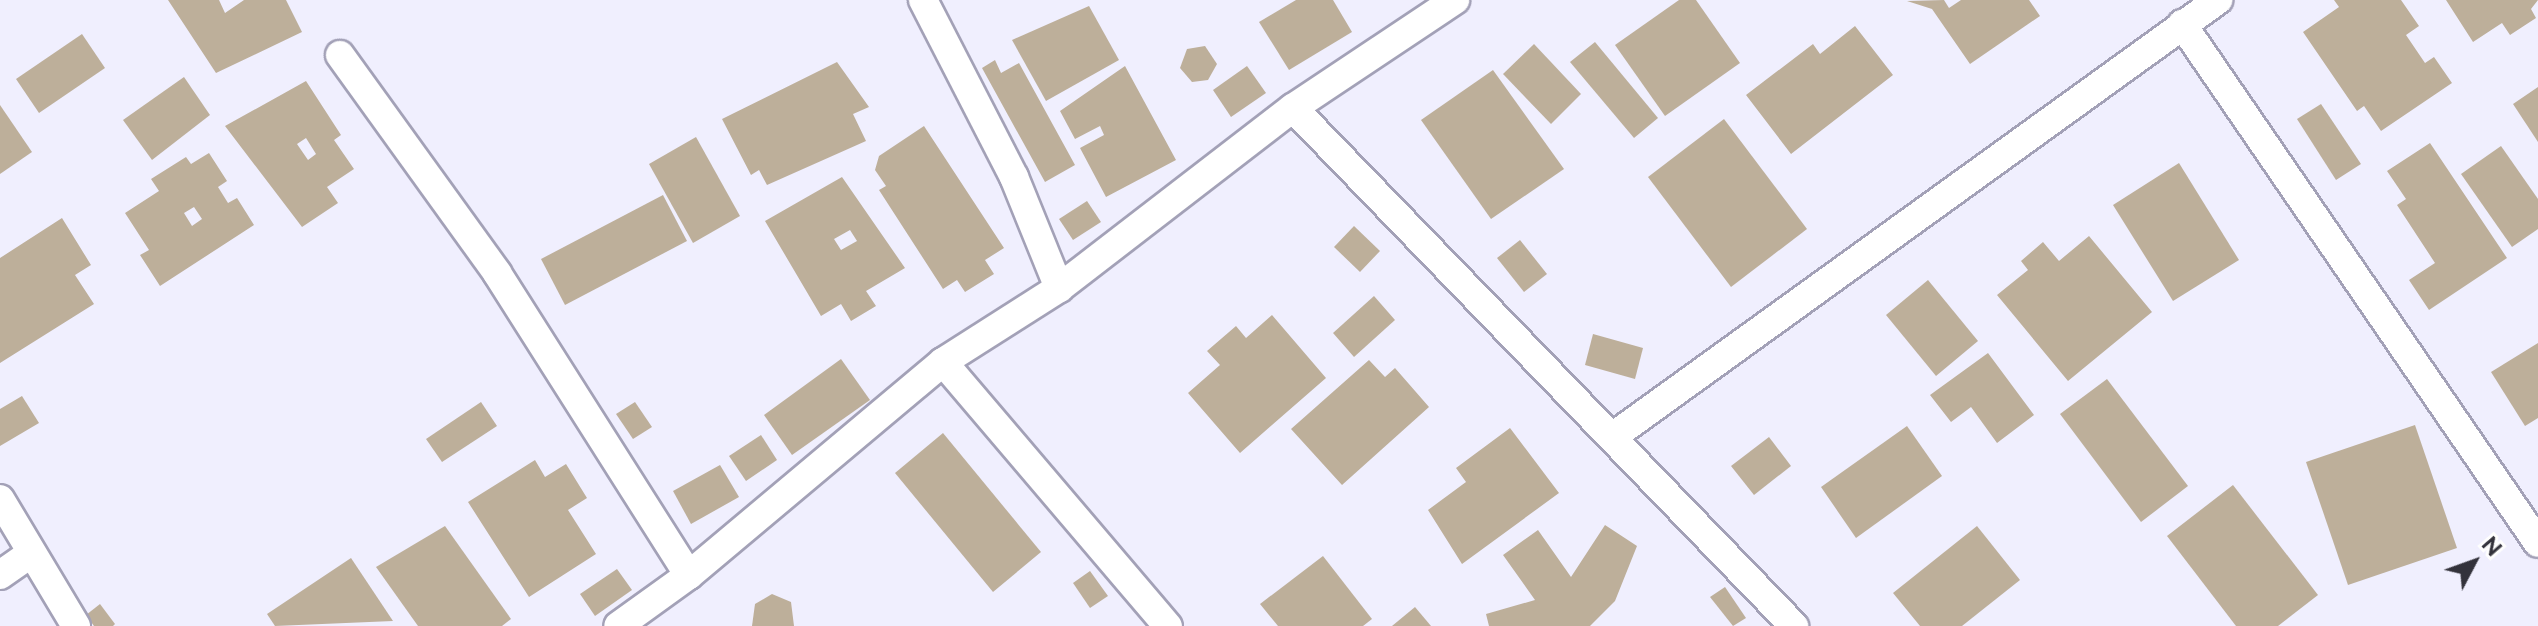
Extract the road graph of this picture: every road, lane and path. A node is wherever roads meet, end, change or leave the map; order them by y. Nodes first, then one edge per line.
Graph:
1 (923, 0) edge
2 (1455, 0) edge
3 (2218, 0) edge
4 (2182, 24) junction
5 (340, 55) dead end
6 (1293, 108) junction
7 (1059, 288) junction
8 (943, 362) junction
9 (1615, 435) junction
10 (0, 499) edge
11 (2538, 543) edge
12 (29, 555) junction
13 (0, 575) edge
14 (689, 575) junction
15 (76, 626) edge
16 (618, 626) edge
17 (1168, 626) edge
18 (1794, 626) edge

1 - 7 street
2 - 6 street
3 - 4 street
4 - 9 street
4 - 11 street
5 - 14 street
6 - 7 street
6 - 9 street
7 - 8 street
8 - 14 street
8 - 17 street
9 - 18 street
10 - 12 street
12 - 13 street
12 - 15 street
14 - 16 street

